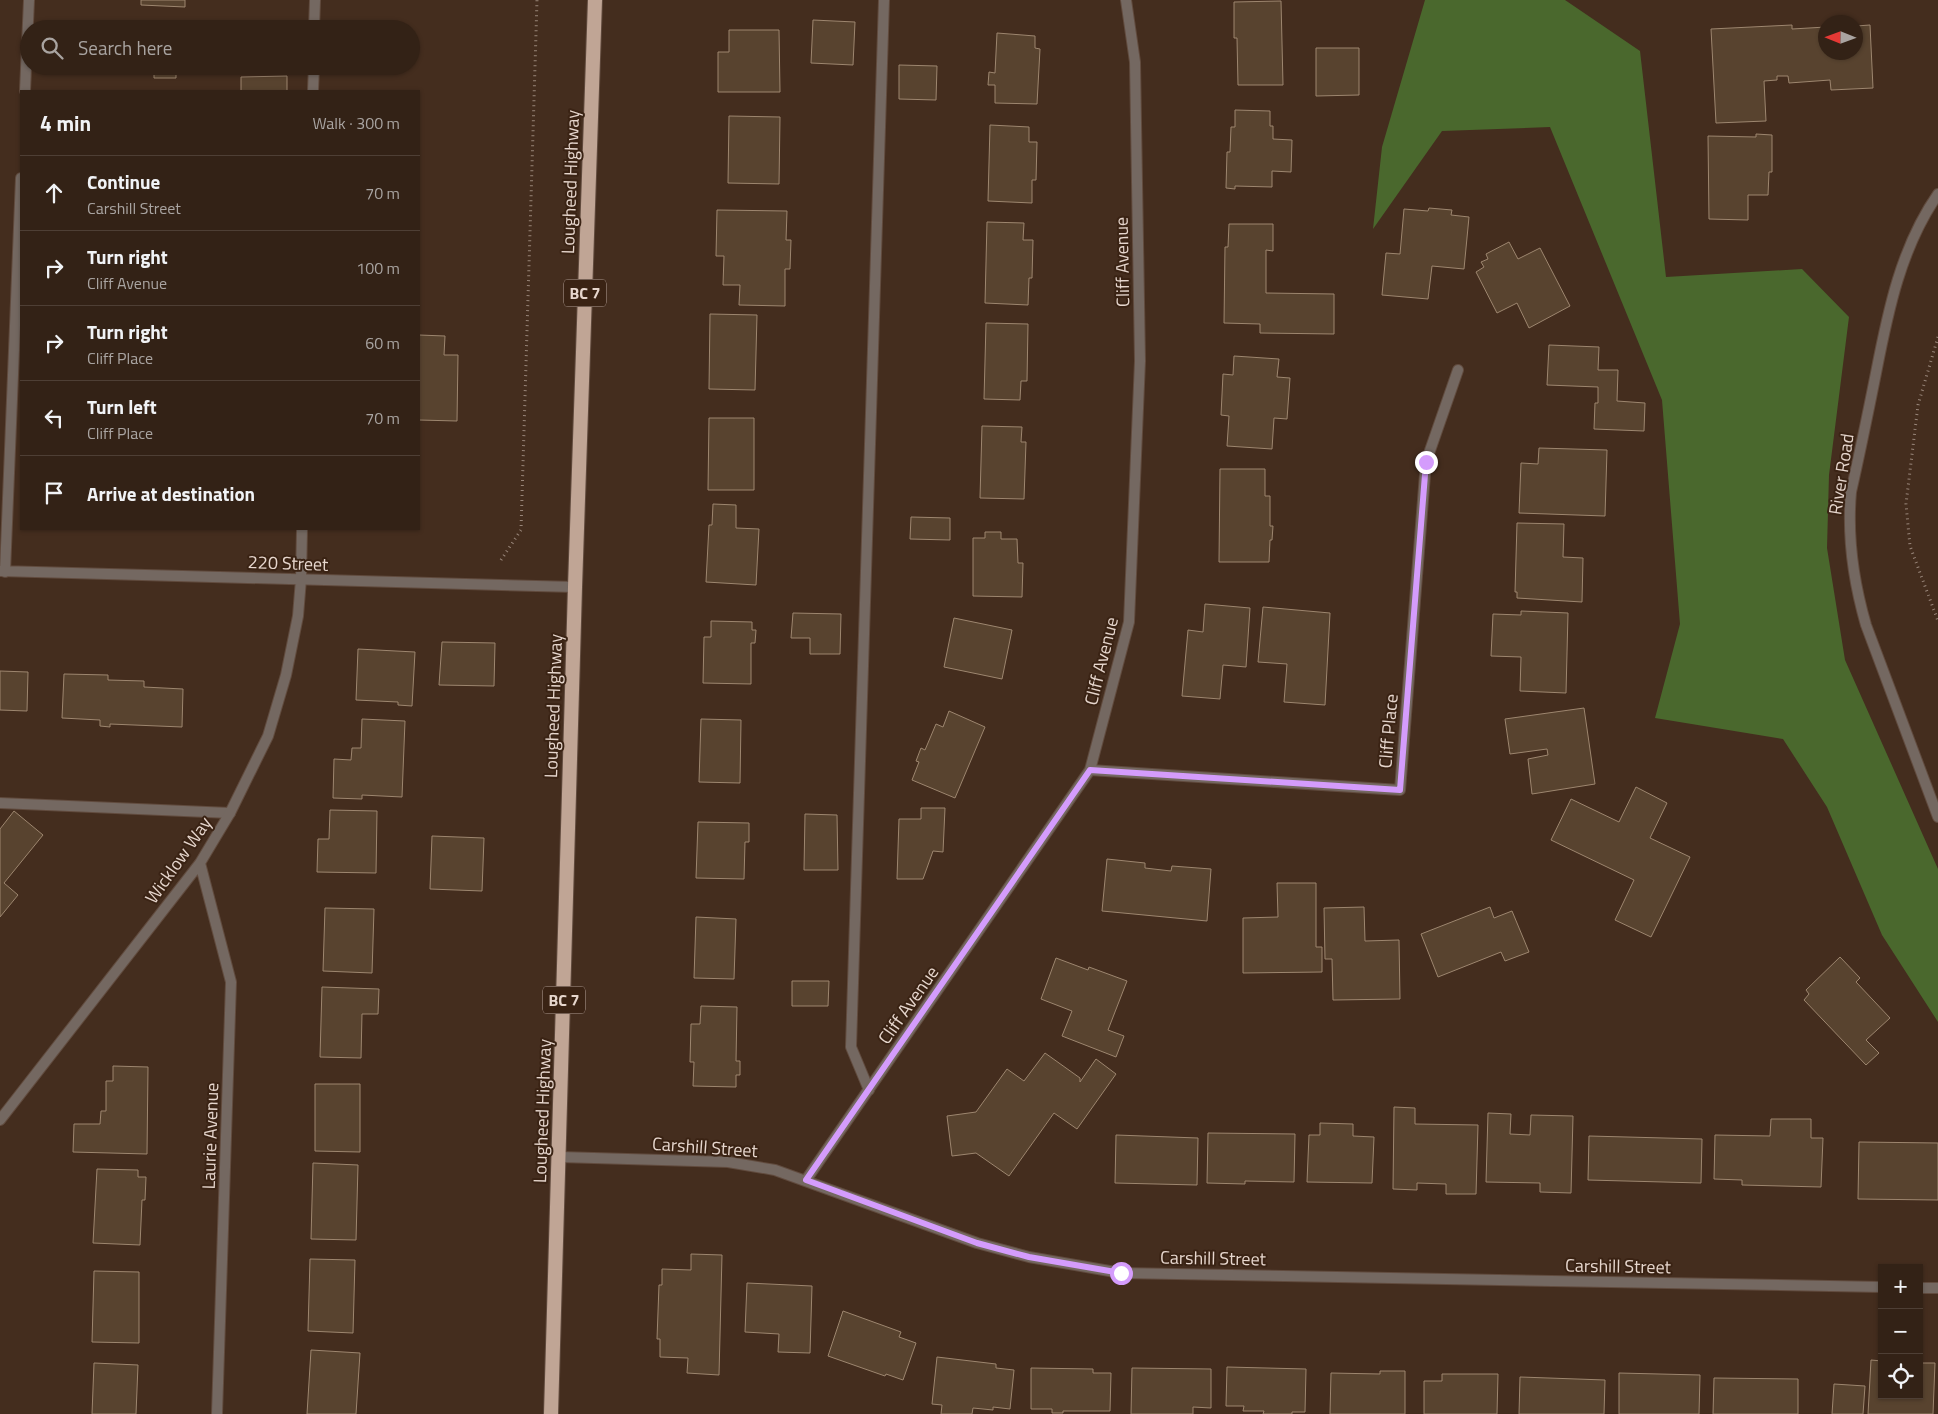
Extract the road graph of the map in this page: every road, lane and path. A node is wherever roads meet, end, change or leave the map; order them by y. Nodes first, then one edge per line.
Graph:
1 (29, 0) edge
2 (315, 0) edge
3 (537, 0) edge
4 (595, 0) edge
5 (884, 0) edge
6 (1126, 0) edge
7 (28, 20) edge
8 (314, 20) edge
9 (26, 75) edge
10 (314, 75) edge
11 (25, 90) edge
12 (313, 90) edge
13 (1938, 194) edge
14 (20, 199) edge
15 (1938, 337) edge
16 (1458, 370) dead end
17 (302, 530) edge
18 (501, 560) dead end
19 (2, 572) edge
20 (301, 579) junction
21 (575, 586) junction
22 (1938, 621) edge
23 (1090, 770) junction
24 (0, 803) edge
25 (230, 814) junction
26 (1938, 817) edge
27 (200, 863) junction
28 (869, 1090) junction
29 (0, 1120) edge
30 (560, 1157) junction
31 (806, 1180) junction
32 (1878, 1287) edge
33 (1923, 1288) edge
34 (1938, 1288) edge
35 (217, 1414) edge
36 (551, 1414) edge

1 - 7 street
2 - 8 street
3 - 18 path
4 - 21 highway, Lougheed Highway / BC 7
5 - 28 street
6 - 23 street, Cliff Avenue
9 - 11 street
10 - 12 street
13 - 26 street, River Road
14 - 19 street
15 - 22 path
16 - 23 street, Cliff Place
17 - 20 street, Wicklow Way
19 - 20 street, 220 Street
20 - 21 street, 220 Street
20 - 25 street, Wicklow Way
21 - 30 highway, Lougheed Highway / BC 7
23 - 28 street, Cliff Avenue
24 - 25 street
25 - 27 street, Wicklow Way
27 - 29 street, Wicklow Way
27 - 35 street, Laurie Avenue
28 - 31 street, Cliff Avenue
30 - 31 street, Carshill Street
30 - 36 highway, Lougheed Highway / BC 7
31 - 32 street, Carshill Street
33 - 34 street

